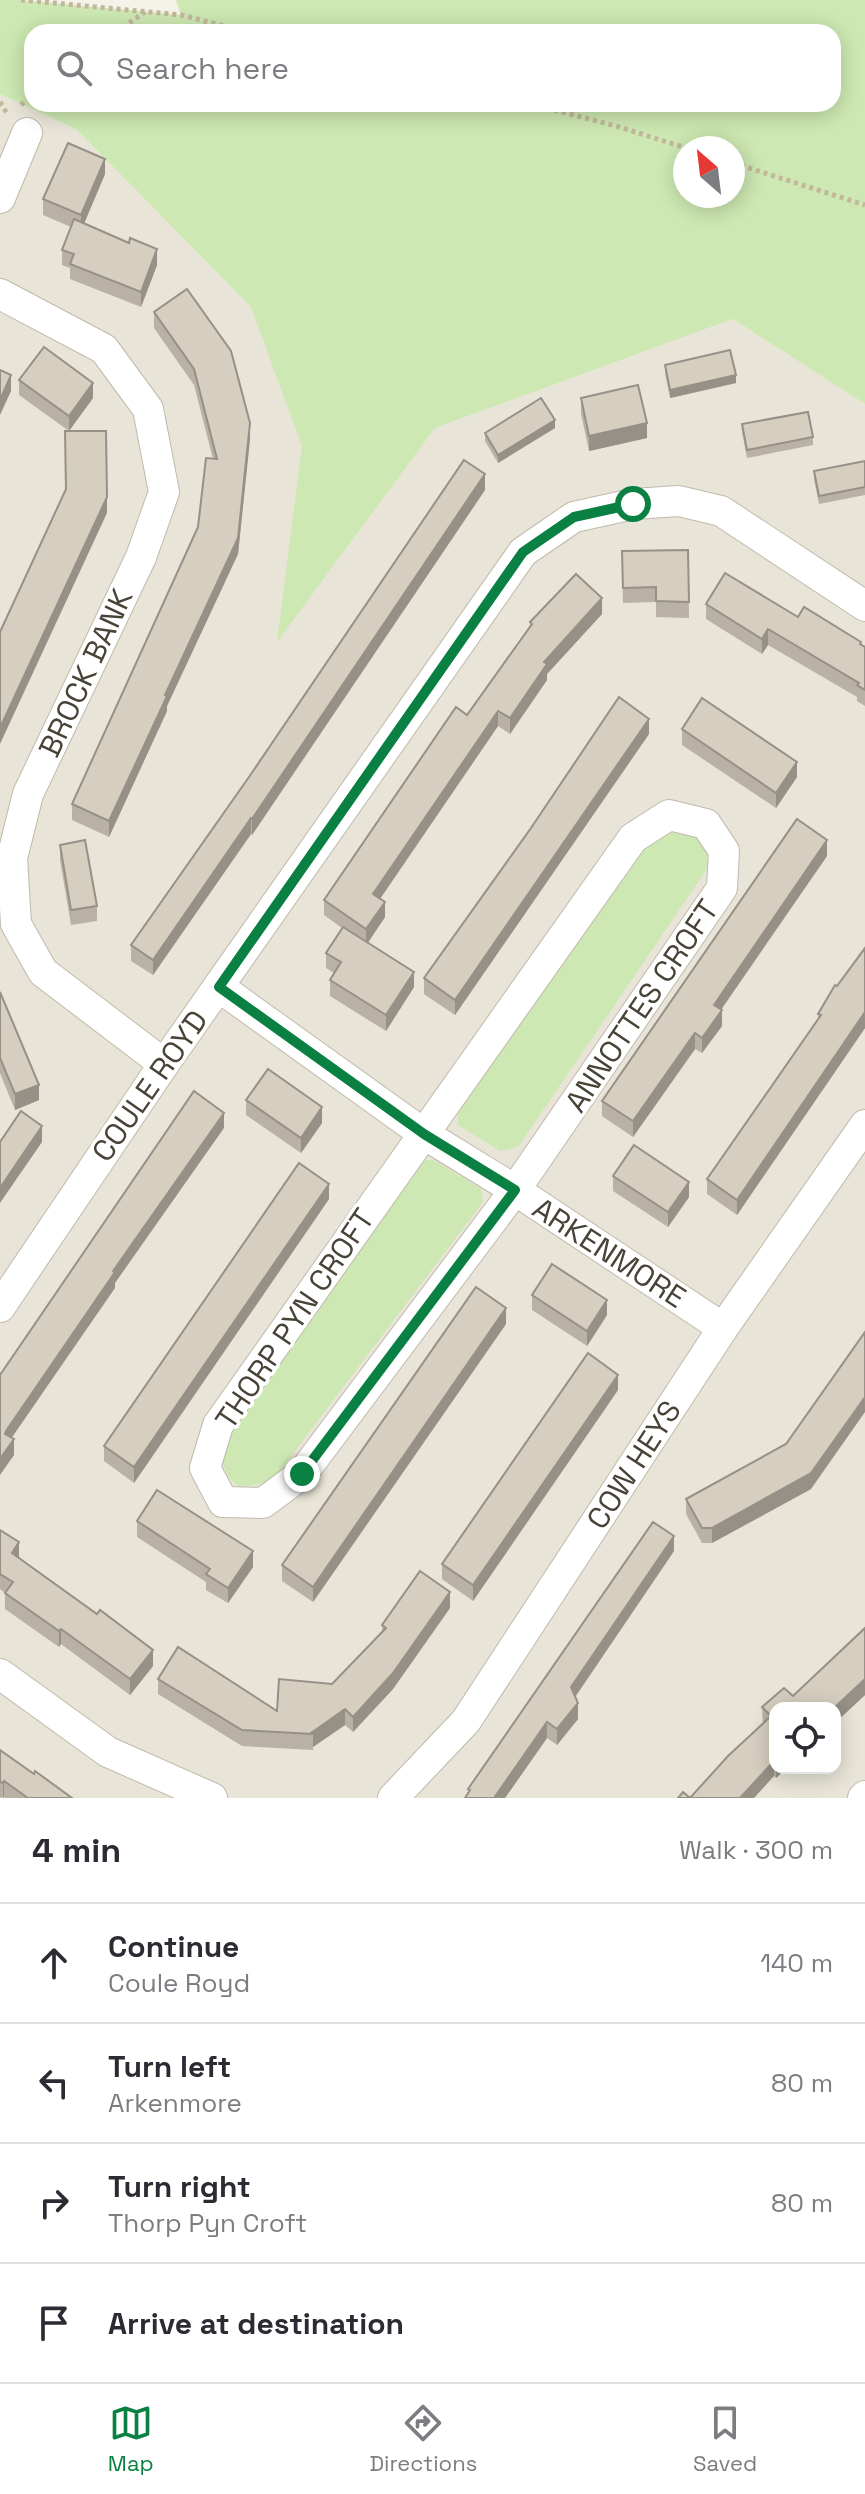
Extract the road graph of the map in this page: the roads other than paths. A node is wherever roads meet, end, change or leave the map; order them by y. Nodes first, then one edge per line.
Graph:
1 (27, 133) dead end
2 (0, 198) edge
3 (0, 294) edge
4 (865, 606) edge
5 (219, 987) junction
6 (164, 1064) junction
7 (865, 1125) edge
8 (424, 1134) junction
9 (515, 1190) junction
10 (0, 1307) edge
11 (723, 1328) junction
12 (0, 1674) edge
13 (212, 1798) edge
14 (393, 1798) edge

1 - 2 street
3 - 6 street, BROCK BANK
4 - 5 street, COULE ROYD
5 - 6 street, COULE ROYD
5 - 8 street, ARKENMORE
6 - 10 street, COULE ROYD
7 - 11 street, COW HEYS
8 - 9 street, ARKENMORE
8 - 9 street, ANNOTTES CROFT
8 - 9 street, THORP PYN CROFT
9 - 11 street, ARKENMORE
11 - 14 street, COW HEYS
12 - 13 street

